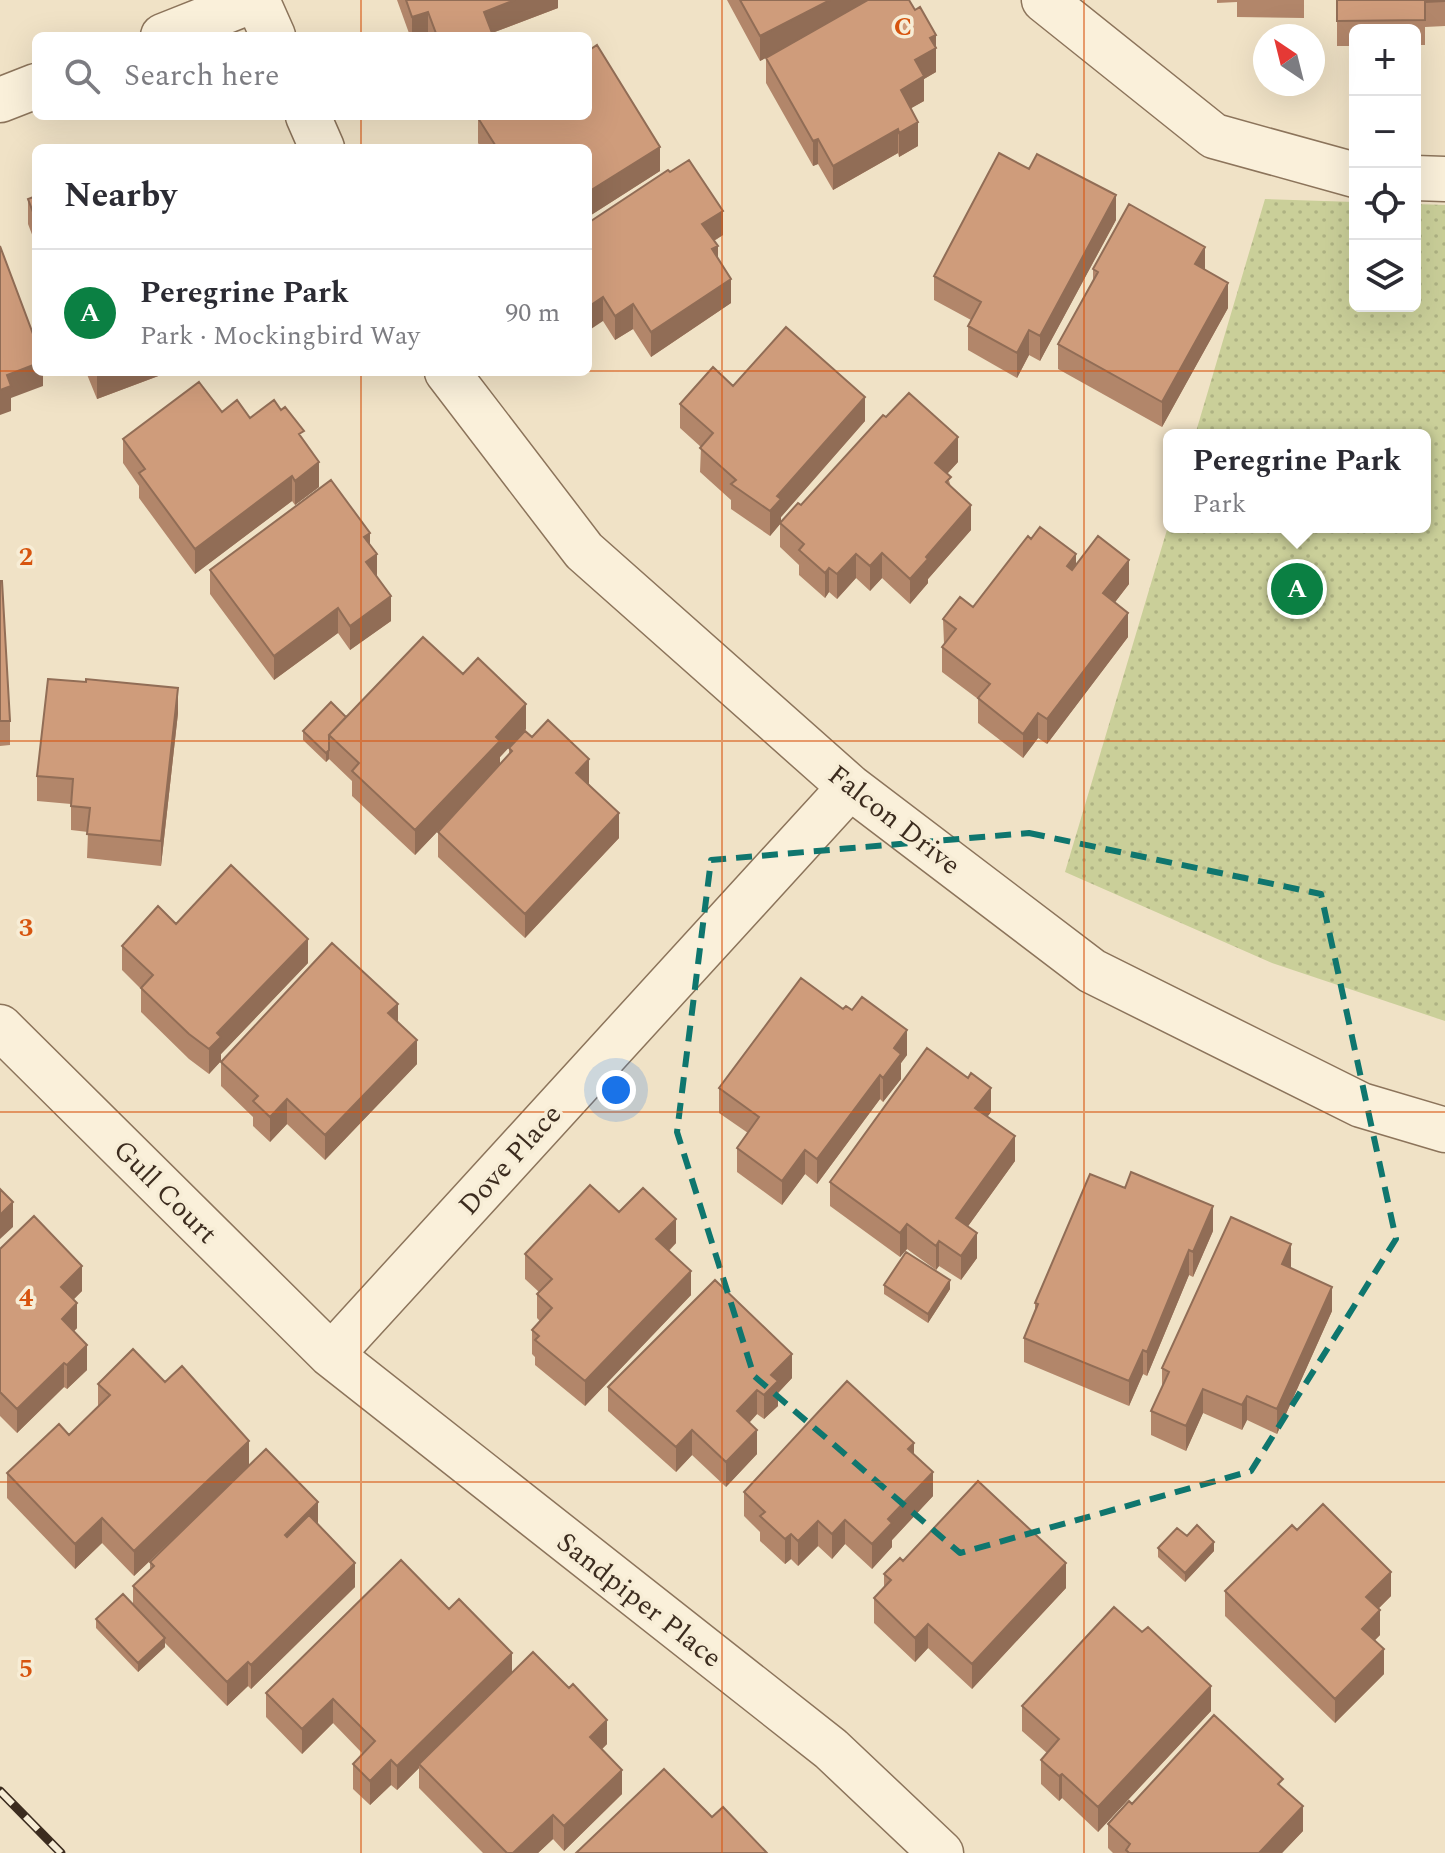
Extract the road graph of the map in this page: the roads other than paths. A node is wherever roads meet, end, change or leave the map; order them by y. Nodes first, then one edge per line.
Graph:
1 (256, 0) edge
2 (1044, 0) edge
3 (173, 32) edge
4 (271, 32) edge
5 (32, 88) edge
6 (0, 100) edge
7 (310, 120) edge
8 (320, 144) edge
9 (1349, 173) edge
10 (1421, 178) edge
11 (1445, 179) edge
12 (450, 376) edge
13 (850, 787) junction
14 (0, 1027) edge
15 (1445, 1130) edge
16 (331, 1355) junction
17 (941, 1853) edge

1 - 3 street
1 - 4 street
2 - 9 street
5 - 6 street
7 - 8 street
10 - 11 street
12 - 13 street, Falcon Drive
13 - 15 street, Falcon Drive
13 - 16 street, Dove Place
14 - 16 street, Gull Court
16 - 17 street, Sandpiper Place

